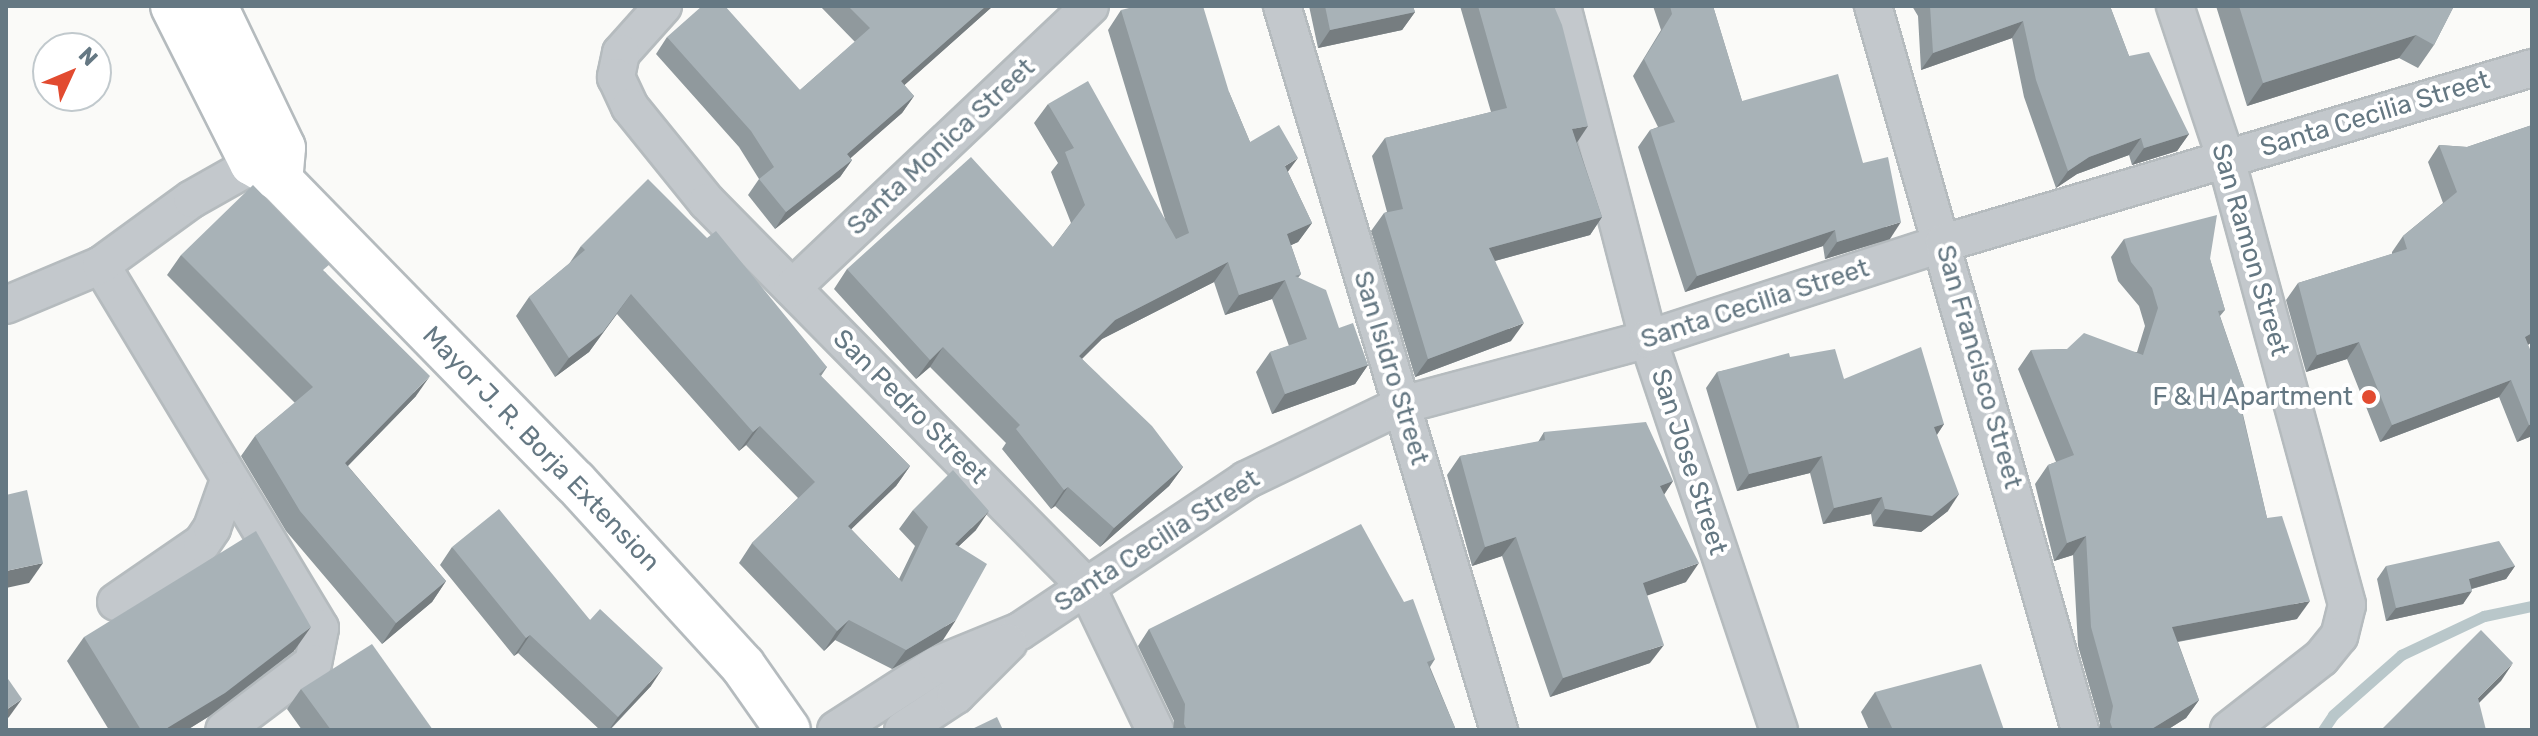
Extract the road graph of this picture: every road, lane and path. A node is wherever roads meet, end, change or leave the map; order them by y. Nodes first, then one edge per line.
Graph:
1 (173, 6) edge
2 (215, 6) edge
3 (663, 6) edge
4 (1090, 6) edge
5 (1282, 6) edge
6 (1562, 6) edge
7 (1873, 6) edge
8 (2175, 6) edge
9 (2532, 68) edge
10 (2226, 159) junction
11 (272, 164) junction
12 (1944, 243) junction
13 (101, 265) junction
14 (792, 288) junction
15 (6, 305) edge
16 (1648, 339) junction
17 (1402, 405) junction
18 (229, 480) junction
19 (1086, 586) junction
20 (116, 602) dead end
21 (1020, 631) junction
22 (224, 730) edge
23 (788, 730) edge
24 (836, 730) edge
25 (903, 730) edge
26 (1155, 730) edge
27 (1499, 730) edge
28 (1779, 730) edge
29 (2080, 730) edge
30 (2229, 730) edge

1 - 11 main road, Mayor J. R. Borja Extension
2 - 11 main road, Mayor J. R. Borja Extension
3 - 14 street, San Pedro Street
4 - 14 street, Santa Monica Street
5 - 17 street, San Isidro Street
6 - 16 street, San Jose Street
7 - 12 street, San Francisco Street
8 - 10 street, San Ramon Street
9 - 10 street, Santa Cecilia Street
10 - 12 street, Santa Cecilia Street
10 - 30 street, San Ramon Street
11 - 13 street
11 - 23 main road, Mayor J. R. Borja Extension
12 - 16 street, Santa Cecilia Street
12 - 29 street, San Francisco Street
13 - 15 street
13 - 18 street
14 - 19 street, San Pedro Street
16 - 17 street, Santa Cecilia Street
16 - 28 street, San Jose Street
17 - 19 street, Santa Cecilia Street
17 - 27 street, San Isidro Street
18 - 20 street
18 - 22 street
19 - 21 street, Santa Cecilia Street
19 - 26 street, San Pedro Street
21 - 24 street, Santa Cecilia Street
21 - 25 street, Santa Cecilia Street

